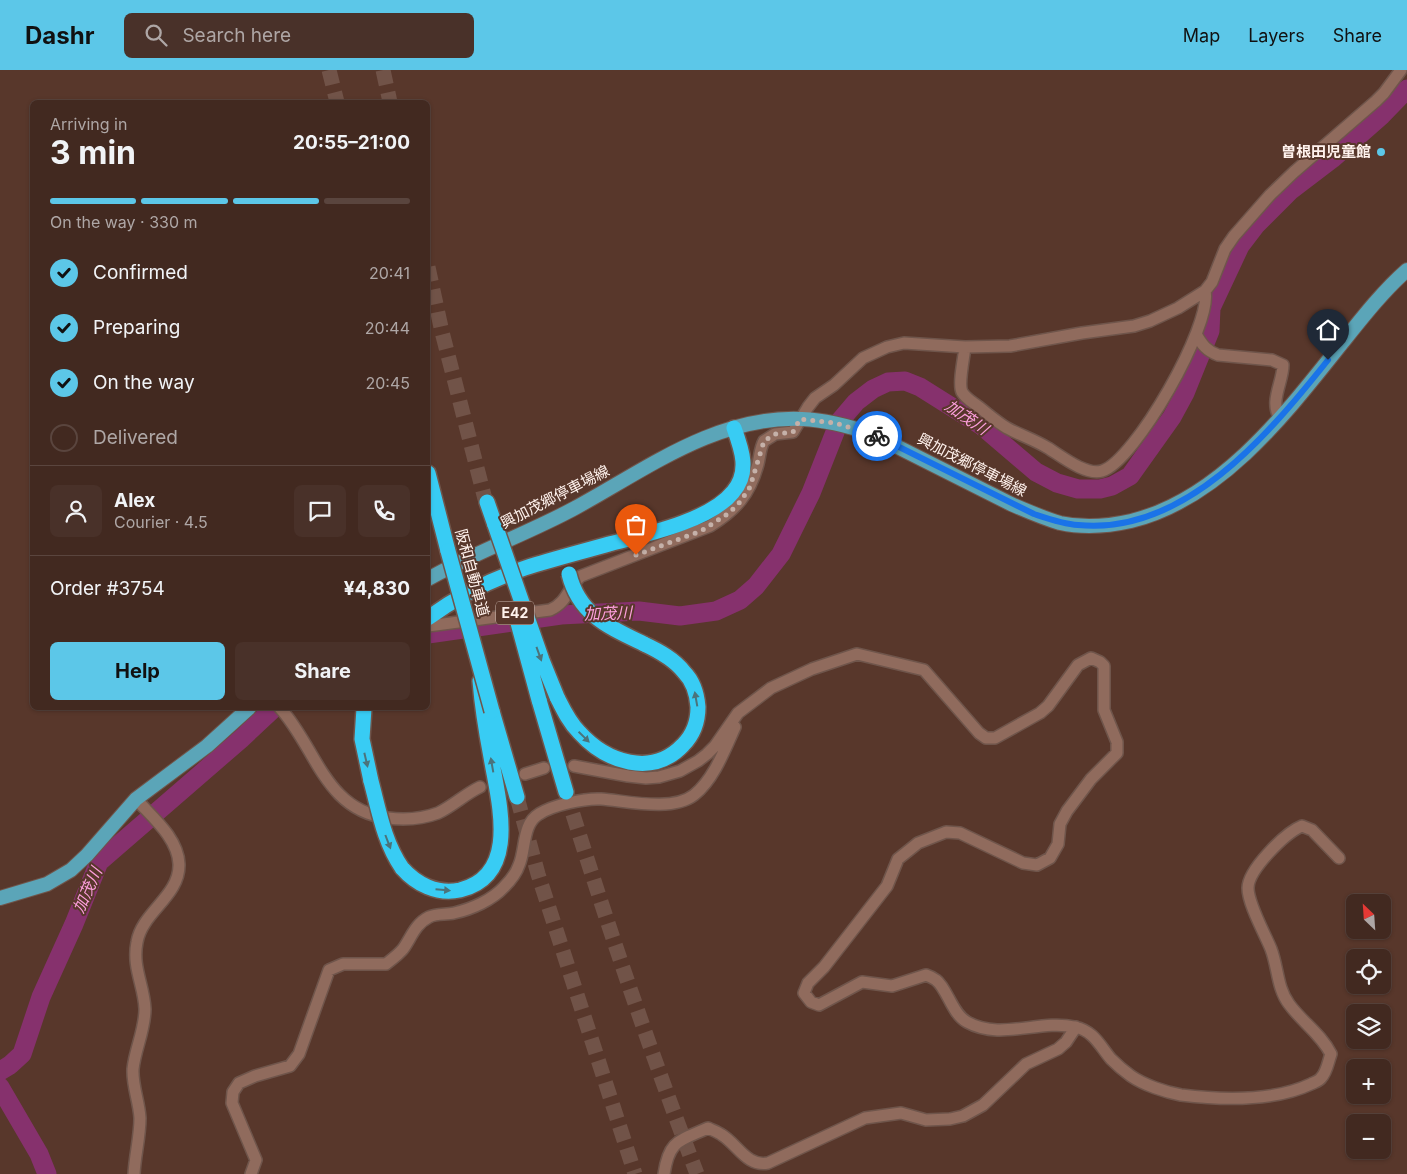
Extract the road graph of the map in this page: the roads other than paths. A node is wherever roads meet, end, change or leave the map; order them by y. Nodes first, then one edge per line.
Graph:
1 (1401, 70) edge
2 (1407, 270) edge
3 (1205, 292) junction
4 (1196, 334) junction
5 (965, 347) junction
6 (1280, 418) junction
7 (800, 419) junction
8 (734, 428) junction
9 (430, 481) edge
10 (486, 503) tunnel mouth
11 (493, 525) junction
12 (571, 554) junction
13 (430, 578) edge
14 (430, 617) edge
15 (430, 626) edge
16 (744, 707) junction
17 (247, 710) edge
18 (364, 710) edge
19 (284, 712) edge
20 (487, 712) junction
21 (574, 766) dead end
22 (544, 768) dead end
23 (524, 774) dead end
24 (480, 786) dead end
25 (566, 792) tunnel mouth
26 (517, 797) tunnel mouth
27 (136, 799) junction
28 (1339, 858) dead end
29 (0, 898) edge
30 (1076, 1027) junction
31 (134, 1174) edge
32 (251, 1174) edge
33 (664, 1174) edge

1 - 3 street
2 - 6 main road, 興加茂郷停車場線
3 - 4 street
3 - 5 street
4 - 5 street
4 - 6 street
5 - 7 street
6 - 7 main road, 興加茂郷停車場線
7 - 8 main road, 興加茂郷停車場線
7 - 15 street
8 - 12 highway
8 - 13 main road, 興加茂郷停車場線
9 - 20 highway, 阪和自動車道, bridge
10 - 11 highway, 阪和自動車道 / E42
11 -> 12 highway, bridge
11 - 25 highway, 阪和自動車道 / E42, bridge
12 - 14 highway
16 - 21 street
16 - 30 street
16 - 32 street
17 - 27 main road
18 -> 20 highway, bridge
19 - 24 street
20 - 26 highway, 阪和自動車道
22 - 23 street
27 - 29 main road
27 - 31 street
28 - 30 street
30 - 33 street

